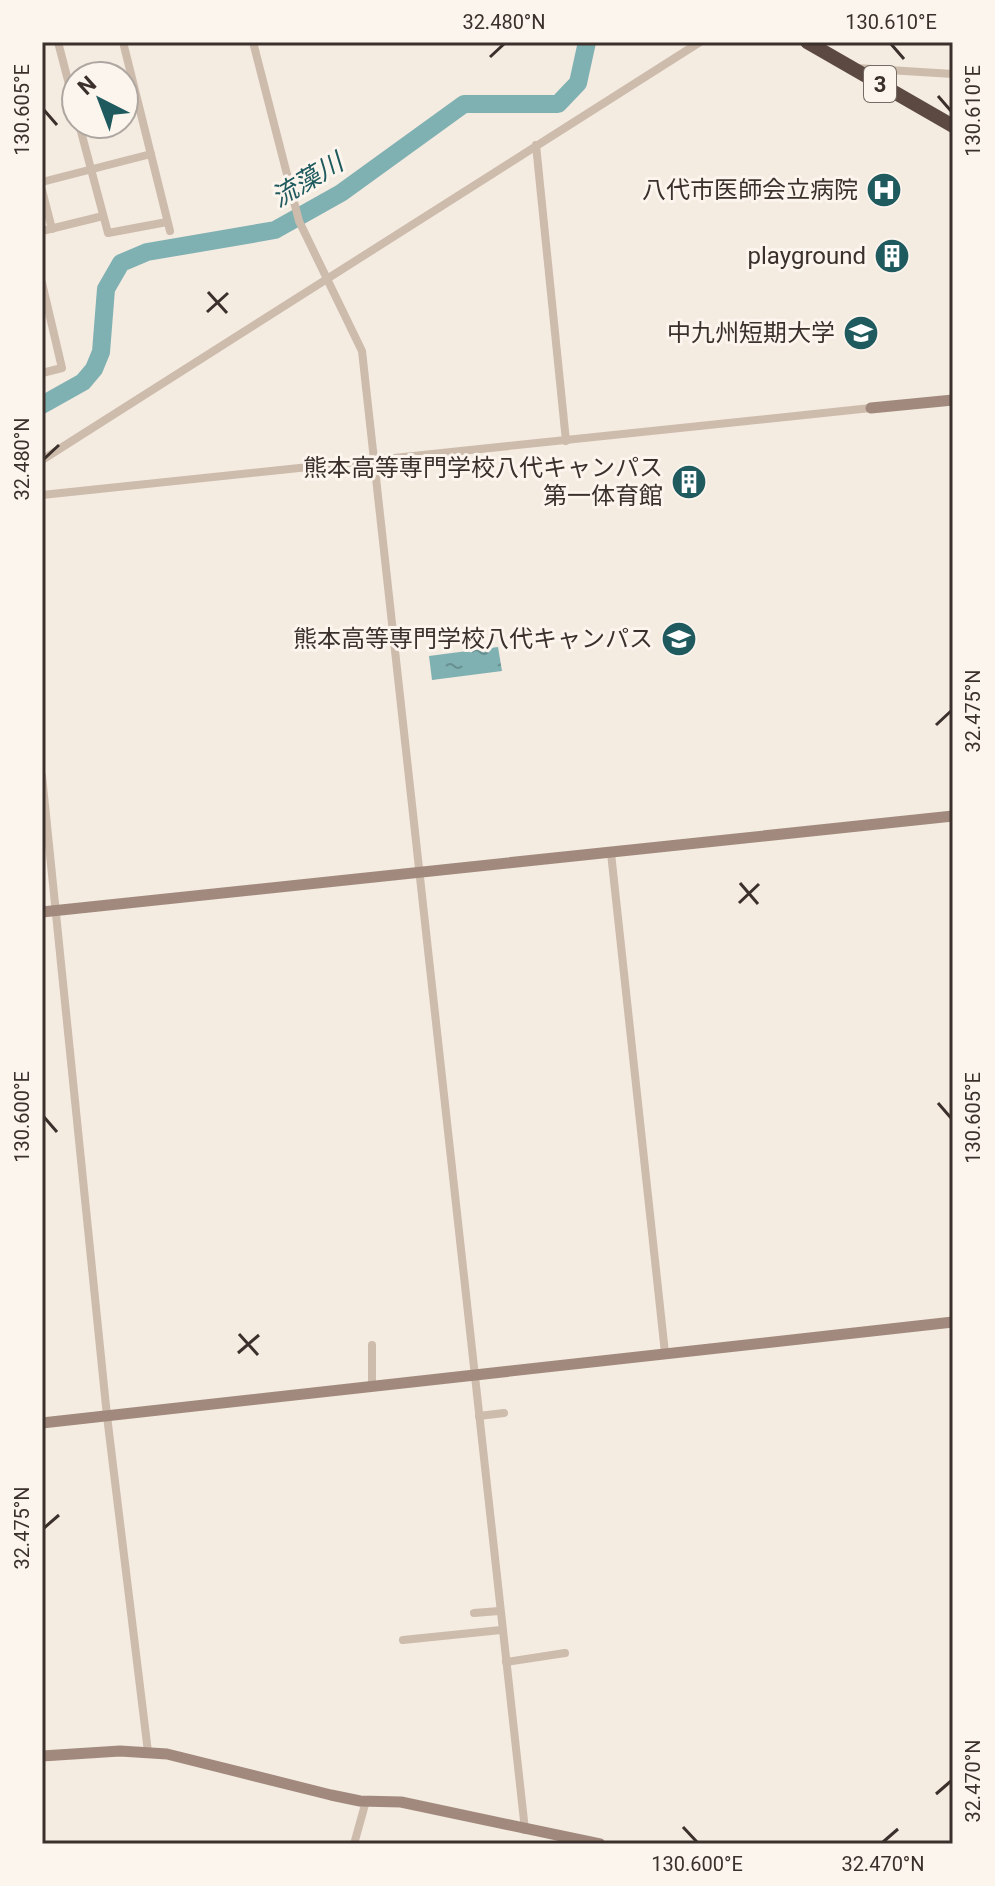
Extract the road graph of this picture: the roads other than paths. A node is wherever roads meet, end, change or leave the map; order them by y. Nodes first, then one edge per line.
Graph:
1 (123, 42) edge
2 (253, 42) edge
3 (700, 42) edge
4 (807, 42) edge
5 (852, 68) junction
6 (953, 74) edge
7 (953, 126) edge
8 (83, 140) edge
9 (536, 145) junction
10 (151, 154) junction
11 (91, 170) junction
12 (42, 182) edge
13 (42, 190) edge
14 (103, 216) junction
15 (47, 230) edge
16 (327, 277) junction
17 (42, 283) edge
18 (44, 303) edge
19 (55, 337) junction
20 (42, 341) edge
21 (42, 373) edge
22 (953, 400) edge
23 (871, 408) joint
24 (566, 441) junction
25 (42, 460) edge
26 (376, 460) junction
27 (42, 495) edge
28 (42, 776) edge
29 (953, 816) edge
30 (611, 853) junction
31 (419, 873) junction
32 (56, 910) junction
33 (42, 912) edge
34 (953, 1322) edge
35 (372, 1345) dead end
36 (665, 1353) junction
37 (473, 1375) junction
38 (372, 1386) junction
39 (504, 1413) dead end
40 (107, 1416) junction
41 (479, 1416) junction
42 (42, 1423) edge
43 (499, 1611) junction
44 (474, 1613) dead end
45 (501, 1630) junction
46 (403, 1640) dead end
47 (565, 1653) dead end
48 (506, 1662) junction
49 (148, 1752) junction
50 (42, 1756) edge
51 (366, 1801) junction
52 (525, 1830) junction
53 (354, 1844) edge
54 (600, 1844) edge

1 - 10 street
2 - 16 street
3 - 9 street
4 - 5 highway, 3
5 - 6 street
5 - 7 highway, 3
8 - 11 street
9 - 16 street
9 - 24 street
10 - 11 street
10 - 14 street
11 - 12 street
11 - 14 street
13 - 15 street
14 - 15 street
16 - 25 street
16 - 26 street
17 - 18 street
18 - 19 street
19 - 20 street
19 - 21 street
22 - 23 street
23 - 24 street
24 - 26 street
26 - 27 street
26 - 31 street
28 - 32 street
29 - 30 street
30 - 31 street
30 - 36 street
31 - 32 street
31 - 37 street
32 - 33 street
32 - 40 street
34 - 36 street
35 - 38 street
36 - 37 street
37 - 38 street
37 - 41 street
38 - 40 street
39 - 41 street
40 - 42 street
40 - 49 street
41 - 43 street
43 - 44 street
43 - 45 street
45 - 46 street
45 - 48 street
47 - 48 street
48 - 52 street
49 - 50 street
49 - 51 street
51 - 52 street
51 - 53 street
52 - 54 street

